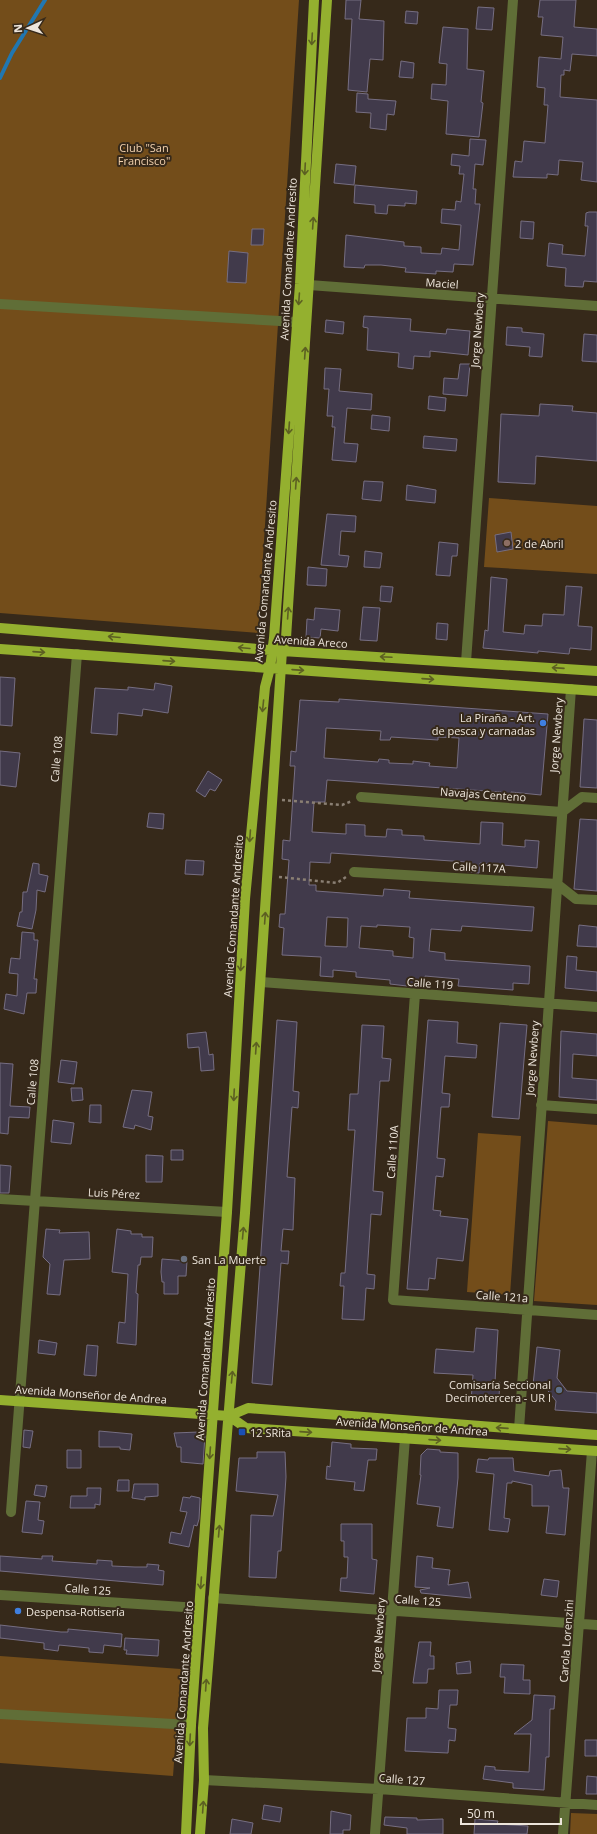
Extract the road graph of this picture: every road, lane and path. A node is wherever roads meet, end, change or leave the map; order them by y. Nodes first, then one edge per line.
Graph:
1 (314, 0) edge
2 (327, 0) edge
3 (513, 0) edge
4 (309, 285) junction
5 (492, 299) junction
6 (0, 304) edge
7 (597, 306) edge
8 (297, 322) junction
9 (0, 628) edge
10 (0, 649) edge
11 (278, 651) junction
12 (77, 654) junction
13 (466, 662) junction
14 (270, 668) junction
15 (282, 669) junction
16 (597, 671) edge
17 (571, 689) junction
18 (597, 691) edge
19 (361, 797) joint
20 (597, 798) edge
21 (274, 799) junction
22 (562, 812) junction
23 (354, 872) joint
24 (268, 876) junction
25 (557, 884) junction
26 (597, 900) edge
27 (261, 982) junction
28 (415, 994) junction
29 (548, 1003) junction
30 (597, 1007) edge
31 (541, 1105) junction
32 (597, 1109) edge
33 (0, 1199) edge
34 (34, 1201) junction
35 (227, 1212) junction
36 (406, 1301) joint
37 (527, 1310) junction
38 (597, 1315) edge
39 (0, 1400) edge
40 (18, 1401) junction
41 (213, 1414) junction
42 (229, 1416) junction
43 (519, 1429) junction
44 (597, 1435) edge
45 (405, 1438) junction
46 (595, 1451) edge
47 (11, 1512) dead end
48 (0, 1595) edge
49 (213, 1598) junction
50 (199, 1608) junction
51 (392, 1610) junction
52 (579, 1624) junction
53 (597, 1625) edge
54 (0, 1714) edge
55 (191, 1725) junction
56 (204, 1780) junction
57 (379, 1789) junction
58 (566, 1803) junction
59 (597, 1805) edge
60 (186, 1834) edge
61 (200, 1834) edge
62 (376, 1834) edge
63 (563, 1834) edge

1 -> 8 main road, Avenida Comandante Andresito
4 -> 2 main road, Avenida Comandante Andresito
3 - 5 street, Jorge Newbery
4 - 5 street, Maciel
11 -> 4 main road, Avenida Comandante Andresito
5 - 7 street, Maciel
5 - 13 street, Jorge Newbery
6 - 8 street
8 -> 11 main road, Avenida Comandante Andresito
11 -> 9 main road, Avenida Areco
10 -> 12 main road
13 -> 11 main road, Avenida Areco
11 - 14 main road, Avenida Comandante Andresito
11 - 15 main road, Avenida Comandante Andresito
12 -> 14 main road
12 - 34 street, Calle 108
16 -> 13 main road, Avenida Areco
14 - 15 main road
14 -> 35 main road, Avenida Comandante Andresito
15 -> 17 main road
15 - 21 main road, Avenida Comandante Andresito
17 - 18 main road
17 - 22 street, Jorge Newbery
19 - 21 path
19 - 22 street, Navajas Centeno
20 - 22 street
21 - 24 main road, Avenida Comandante Andresito
22 - 25 street, Jorge Newbery
23 - 24 path
23 - 25 street, Calle 117A
27 -> 24 main road, Avenida Comandante Andresito
25 - 26 street
25 - 29 street, Jorge Newbery
27 - 28 street, Calle 119
42 -> 27 main road, Avenida Comandante Andresito
28 - 29 street, Calle 119
28 - 36 street, Calle 110A
29 - 30 street, Calle 119
29 - 31 street, Jorge Newbery
31 - 32 street
31 - 37 street, Jorge Newbery
33 - 34 street, Luis Pérez
34 - 35 street, Luis Pérez
34 - 40 street, Calle 108
35 - 41 main road, Avenida Comandante Andresito
36 - 37 street, Calle 121a
37 - 38 street, Calle 121a
37 - 43 street, Jorge Newbery
39 - 40 main road, Avenida Monseñor de Andrea
40 - 41 main road, Avenida Monseñor de Andrea
40 - 47 street, Calle 108
41 - 42 main road, Avenida Monseñor de Andrea
41 -> 50 main road, Avenida Comandante Andresito
43 -> 42 main road, Avenida Monseñor de Andrea
42 -> 45 main road, Avenida Monseñor de Andrea
49 -> 42 main road, Avenida Comandante Andresito
43 - 44 main road, Avenida Monseñor de Andrea
45 -> 46 main road, Avenida Monseñor de Andrea
45 - 51 street, Jorge Newbery
46 - 52 street, Carola Lorenzini
48 - 50 street, Calle 125
49 - 51 street, Calle 125
56 -> 49 main road, Avenida Comandante Andresito
50 - 55 main road, Avenida Comandante Andresito
51 - 52 street, Calle 125
51 - 57 street, Jorge Newbery
52 - 53 street, Calle 125
52 - 58 street, Carola Lorenzini
54 - 55 street
55 -> 60 main road, Avenida Comandante Andresito
56 - 57 street, Calle 127
61 -> 56 main road, Avenida Comandante Andresito
57 - 58 street, Calle 127
57 - 62 street, Jorge Newbery
58 - 59 street, Calle 127
58 - 63 street, Carola Lorenzini

